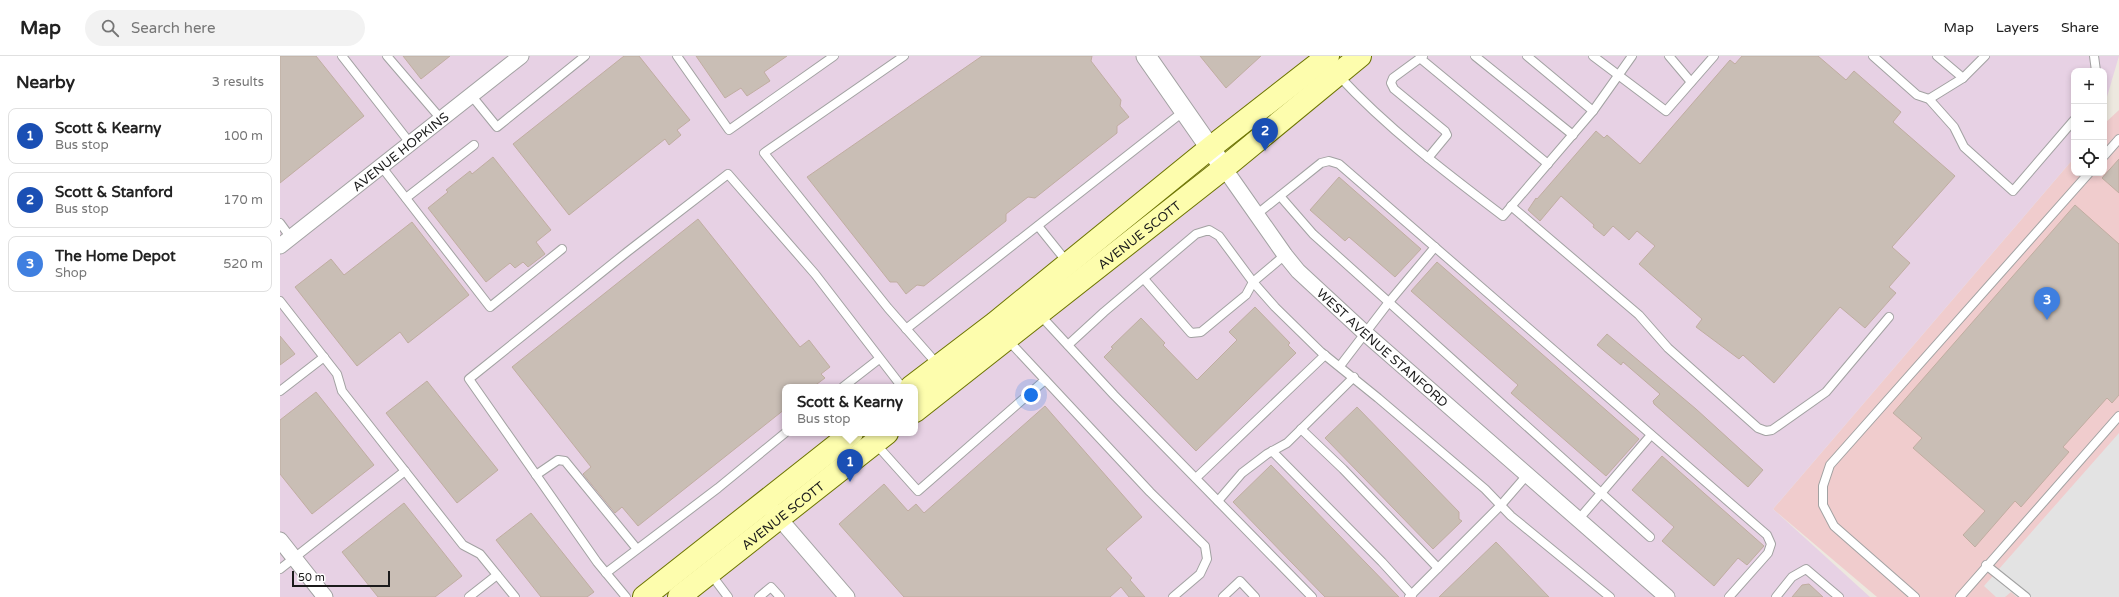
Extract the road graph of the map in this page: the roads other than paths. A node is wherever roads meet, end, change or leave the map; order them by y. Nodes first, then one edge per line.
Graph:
1 (342, 56) edge
2 (387, 56) edge
3 (521, 56) edge
4 (585, 56) edge
5 (677, 56) edge
6 (834, 56) edge
7 (904, 56) edge
8 (1146, 56) edge
9 (1360, 56) edge
10 (1474, 56) edge
11 (1527, 56) edge
12 (1593, 56) edge
13 (1632, 56) edge
14 (1669, 56) edge
15 (1714, 56) edge
16 (1873, 56) edge
17 (1938, 56) edge
18 (1985, 56) edge
19 (2094, 56) edge
20 (1422, 58) edge
21 (1330, 65) edge
22 (2096, 68) edge
23 (1618, 75) junction
24 (1963, 78) junction
25 (1692, 82) junction
26 (471, 95) junction
27 (1929, 99) junction
28 (1184, 110) junction
29 (1594, 110) junction
30 (442, 118) junction
31 (2071, 123) edge
32 (1573, 135) junction
33 (2119, 139) edge
34 (410, 143) junction
35 (474, 145) dead end
36 (1210, 148) junction
37 (2107, 153) edge
38 (1428, 158) junction
39 (1548, 164) junction
40 (381, 166) junction
41 (1224, 168) junction
42 (2086, 176) edge
43 (1280, 196) junction
44 (406, 198) junction
45 (1511, 206) junction
46 (1256, 215) junction
47 (280, 223) edge
48 (1038, 226) junction
49 (285, 242) edge
50 (1435, 247) junction
51 (562, 249) dead end
52 (1285, 255) junction
53 (1067, 262) junction
54 (1144, 279) junction
55 (1253, 282) junction
56 (280, 301) edge
57 (1389, 302) junction
58 (1038, 313) junction
59 (1889, 317) dead end
60 (906, 329) junction
61 (1001, 331) junction
62 (1364, 333) junction
63 (1068, 345) junction
64 (1325, 355) junction
65 (324, 357) junction
66 (879, 359) junction
67 (938, 365) junction
68 (1340, 366) junction
69 (1354, 377) junction
70 (1045, 380) junction
71 (847, 384) edge
72 (900, 384) edge
73 (915, 384) edge
74 (280, 391) edge
75 (918, 408) edge
76 (2119, 416) edge
77 (1301, 429) junction
78 (782, 435) edge
79 (1651, 435) junction
80 (848, 436) edge
81 (881, 438) edge
82 (1272, 451) junction
83 (404, 470) junction
84 (536, 475) junction
85 (1527, 475) junction
86 (1196, 478) junction
87 (1601, 494) junction
88 (765, 501) junction
89 (1218, 501) junction
90 (1501, 505) junction
91 (779, 518) junction
92 (1578, 520) junction
93 (1650, 537) dead end
94 (280, 540) edge
95 (637, 549) junction
96 (294, 558) junction
97 (1986, 565) junction
98 (1438, 568) junction
99 (280, 569) edge
100 (710, 572) junction
101 (606, 573) junction
102 (497, 575) junction
103 (1411, 596) edge
104 (325, 597) edge
105 (469, 597) edge
106 (515, 597) edge
107 (626, 597) edge
108 (644, 597) edge
109 (679, 597) edge
110 (728, 597) edge
111 (759, 597) edge
112 (780, 597) edge
113 (847, 597) edge
114 (1173, 597) edge
115 (1223, 597) edge
116 (1255, 597) edge
117 (1312, 597) edge
118 (1610, 597) edge
119 (1667, 597) edge
120 (1729, 597) edge
121 (1776, 597) edge
122 (1839, 597) edge
123 (1915, 597) edge
124 (1960, 597) edge
125 (2026, 597) edge

1 - 34 lane
2 - 30 lane
3 - 26 street, AVENUE HOPKINS
4 - 26 lane
5 - 6 lane
7 - 60 lane
8 - 28 street, WEST AVENUE STANFORD
9 - 21 main road, AVENUE SCOTT
10 - 32 lane
11 - 29 lane
12 - 23 lane
13 - 23 lane
14 - 25 lane
15 - 25 lane
16 - 27 lane
17 - 24 lane
18 - 24 lane
19 - 22 lane
20 - 38 lane
20 - 39 lane
21 - 36 main road, AVENUE SCOTT
21 - 38 lane
21 - 41 main road, AVENUE SCOTT
23 - 25 lane
23 - 29 lane
24 - 27 lane
26 - 30 street, AVENUE HOPKINS
27 - 31 lane
28 - 36 street, WEST AVENUE STANFORD
28 - 48 lane
29 - 32 lane
30 - 34 street, AVENUE HOPKINS
32 - 39 lane
33 - 37 lane
34 - 40 street, AVENUE HOPKINS
35 - 44 lane
36 - 41 street, WEST AVENUE STANFORD
36 - 53 main road, AVENUE SCOTT
38 - 45 lane
39 - 45 lane
40 - 44 lane
40 - 49 street, AVENUE HOPKINS
41 - 46 street, WEST AVENUE STANFORD
41 - 58 main road, AVENUE SCOTT
42 - 123 lane
43 - 46 lane
43 - 50 lane
43 - 57 lane
44 - 51 lane
45 - 59 lane
46 - 52 street, WEST AVENUE STANFORD
47 - 49 lane
48 - 53 lane
48 - 60 lane
50 - 57 lane
50 - 79 lane
52 - 55 lane
52 - 62 street, WEST AVENUE STANFORD
53 - 61 main road, AVENUE SCOTT
54 - 55 lane
54 - 55 lane
54 - 63 lane
55 - 64 lane
56 - 65 lane
57 - 62 lane
57 - 87 lane
58 - 61 main road, AVENUE SCOTT
58 - 63 lane
60 - 67 lane
61 - 67 main road, AVENUE SCOTT
61 - 70 lane
61 - 75 main road, AVENUE SCOTT
62 - 68 lane
62 - 85 street, WEST AVENUE STANFORD
63 - 86 lane
64 - 68 lane
64 - 86 lane
65 - 74 lane
65 - 83 lane
66 - 71 lane
66 - 72 lane
66 - 84 lane
67 - 73 main road, AVENUE SCOTT
68 - 69 lane
69 - 77 lane
69 - 90 lane
70 - 81 lane
70 - 114 lane
76 - 97 lane
77 - 82 lane
77 - 98 lane
78 - 95 lane
79 - 87 lane
79 - 120 lane
80 - 88 main road, AVENUE SCOTT
81 - 91 main road, AVENUE SCOTT
82 - 89 lane
82 - 103 lane
83 - 96 lane
83 - 102 lane
84 - 95 lane
84 - 101 lane
85 - 90 lane
85 - 92 street, WEST AVENUE STANFORD
86 - 89 lane
87 - 92 lane
87 - 93 lane
88 - 91 street
88 - 108 main road, AVENUE SCOTT
89 - 117 lane
90 - 98 lane
90 - 118 lane
91 - 100 main road, AVENUE SCOTT
91 - 113 street
92 - 119 street, WEST AVENUE STANFORD
94 - 96 street
95 - 101 lane
96 - 99 lane
96 - 104 street
97 - 124 lane
97 - 125 lane
98 - 103 lane
100 - 109 main road, AVENUE SCOTT
100 - 110 lane
101 - 107 lane
102 - 105 lane
102 - 106 lane
111 - 112 lane
115 - 116 lane
121 - 122 lane

